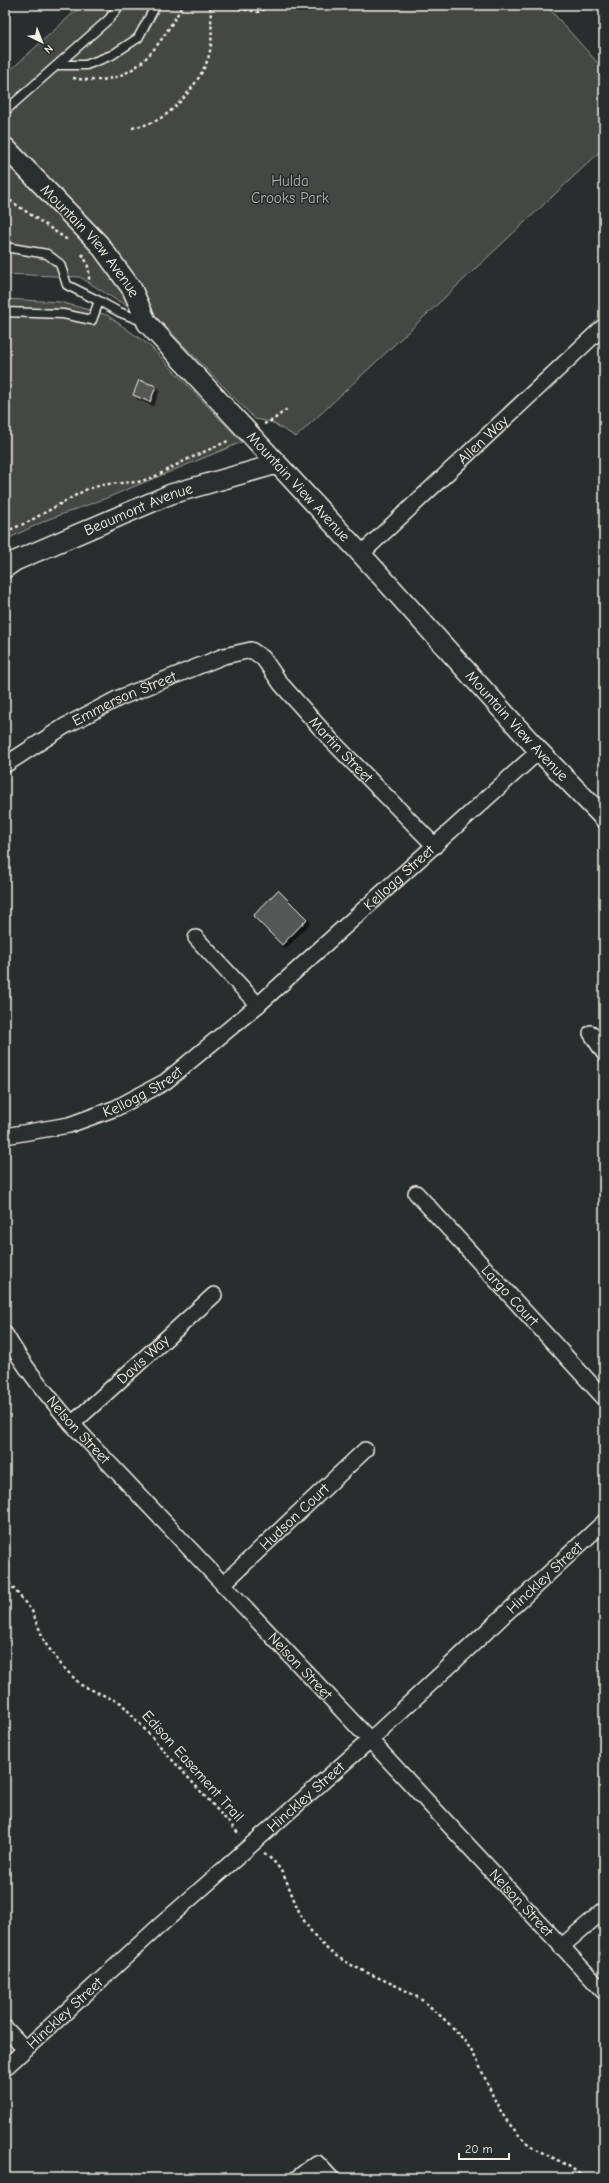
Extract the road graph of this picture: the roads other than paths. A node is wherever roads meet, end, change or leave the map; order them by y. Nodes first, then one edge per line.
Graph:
1 (120, 5) edge
2 (156, 5) edge
3 (58, 65) junction
4 (5, 111) edge
5 (5, 147) edge
6 (5, 247) edge
7 (98, 301) junction
8 (5, 312) edge
9 (147, 323) junction
10 (604, 326) edge
11 (277, 464) junction
12 (361, 554) junction
13 (5, 568) edge
14 (251, 650) joint
15 (539, 751) junction
16 (5, 765) edge
17 (604, 818) edge
18 (435, 846) junction
19 (196, 938) dead end
20 (258, 1005) junction
21 (591, 1033) dead end
22 (604, 1053) edge
23 (5, 1136) edge
24 (416, 1193) dead end
25 (214, 1295) dead end
26 (5, 1334) edge
27 (604, 1398) edge
28 (72, 1424) junction
29 (365, 1450) dead end
30 (604, 1522) edge
31 (223, 1584) junction
32 (370, 1740) junction
33 (604, 1910) edge
34 (561, 1947) junction
35 (604, 1992) edge
36 (5, 2028) edge
37 (25, 2049) junction
38 (5, 2068) edge
39 (297, 2178) edge
40 (331, 2178) edge

1 - 3 lane
2 - 3 lane
3 - 4 lane
5 - 9 street, Mountain View Avenue
6 - 7 lane
7 - 8 lane
7 - 9 lane
9 - 11 street, Mountain View Avenue
10 - 12 street, Allen Way
11 - 12 street, Mountain View Avenue
11 - 13 street, Beaumont Avenue
12 - 15 street, Mountain View Avenue
14 - 16 street, Emmerson Street
14 - 18 street, Martin Street
15 - 17 street, Mountain View Avenue
15 - 18 street, Kellogg Street
18 - 20 street, Kellogg Street
19 - 20 street
20 - 23 street, Kellogg Street
21 - 22 street
24 - 27 street, Largo Court
25 - 28 street, Davis Way
26 - 28 street, Nelson Street
28 - 31 street, Nelson Street
29 - 31 street, Hudson Court
30 - 32 street, Hinckley Street
31 - 32 street, Nelson Street
32 - 34 street, Nelson Street
32 - 37 street, Hinckley Street
33 - 34 street
34 - 35 street, Nelson Street
36 - 37 street
37 - 38 street, Hinckley Street
39 - 40 street

